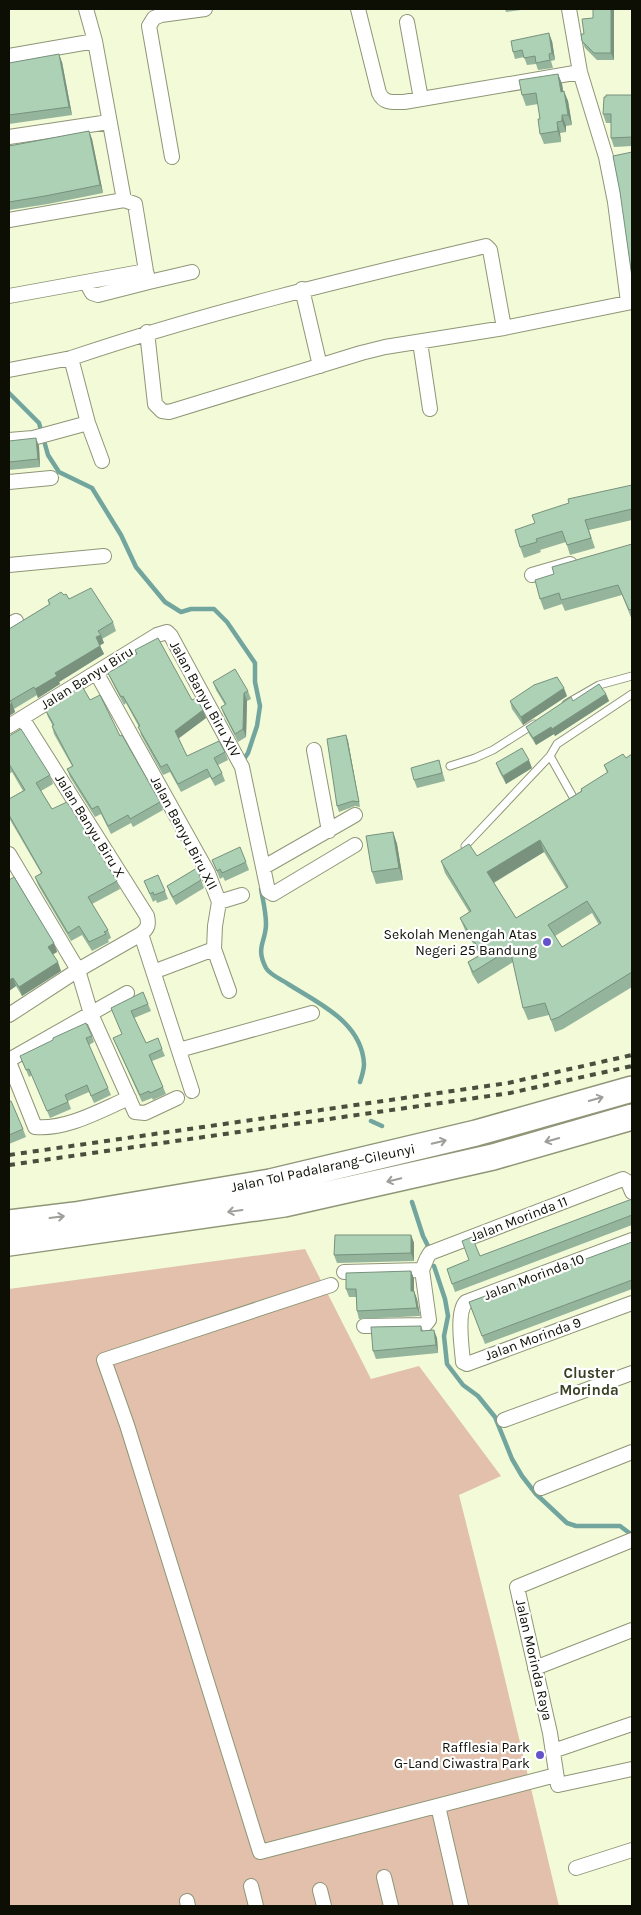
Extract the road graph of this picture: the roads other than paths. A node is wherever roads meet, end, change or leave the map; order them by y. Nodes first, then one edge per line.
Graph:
1 (86, 9) edge
2 (205, 9) edge
3 (358, 9) edge
4 (569, 9) edge
5 (407, 22) dead end
6 (95, 41) junction
7 (9, 56) edge
8 (580, 72) junction
9 (421, 99) junction
10 (110, 122) junction
11 (9, 138) edge
12 (172, 157) dead end
13 (124, 200) junction
14 (9, 220) edge
15 (192, 272) dead end
16 (148, 276) junction
17 (302, 290) junction
18 (9, 296) edge
19 (630, 302) edge
20 (504, 328) junction
21 (147, 332) junction
22 (420, 342) junction
23 (70, 358) junction
24 (320, 366) junction
25 (9, 370) edge
26 (430, 409) dead end
27 (88, 423) junction
28 (9, 440) edge
29 (102, 462) dead end
30 (51, 478) dead end
31 (9, 482) edge
32 (104, 556) dead end
33 (587, 560) edge
34 (9, 565) edge
35 (532, 575) dead end
36 (167, 632) joint
37 (97, 674) junction
38 (632, 676) edge
39 (632, 694) edge
40 (559, 708) edge
41 (22, 718) junction
42 (543, 718) edge
43 (9, 726) edge
44 (314, 750) dead end
45 (550, 756) junction
46 (450, 766) dead end
47 (573, 797) edge
48 (355, 816) dead end
49 (329, 830) junction
50 (356, 845) dead end
51 (465, 846) edge
52 (9, 854) edge
53 (264, 867) junction
54 (242, 895) dead end
55 (219, 902) junction
56 (141, 934) junction
57 (214, 949) junction
58 (161, 969) dead end
59 (78, 970) junction
60 (229, 991) dead end
61 (127, 993) dead end
62 (10, 1011) edge
63 (312, 1013) dead end
64 (91, 1014) junction
65 (179, 1050) junction
66 (9, 1061) edge
67 (632, 1089) edge
68 (192, 1090) dead end
69 (129, 1098) junction
70 (177, 1098) dead end
71 (632, 1117) edge
72 (629, 1186) edge
73 (9, 1223) edge
74 (632, 1240) edge
75 (9, 1244) edge
76 (422, 1270) junction
77 (344, 1272) edge
78 (331, 1286) dead end
79 (632, 1302) edge
80 (364, 1326) dead end
81 (460, 1332) joint
82 (632, 1373) edge
83 (504, 1420) dead end
84 (632, 1452) edge
85 (541, 1488) dead end
86 (631, 1540) edge
87 (632, 1630) edge
88 (535, 1668) junction
89 (632, 1724) edge
90 (553, 1751) junction
91 (632, 1769) edge
92 (556, 1775) junction
93 (438, 1806) junction
94 (632, 1850) edge
95 (576, 1868) dead end
96 (384, 1876) dead end
97 (251, 1886) dead end
98 (320, 1890) dead end
99 (256, 1906) edge
100 (324, 1906) edge
101 (391, 1906) edge
102 (461, 1906) edge

1 - 6 street
2 - 12 street
3 - 9 street
4 - 8 street
5 - 9 street
6 - 7 street
6 - 10 street
8 - 9 street
8 - 19 street
10 - 11 street
10 - 13 street
13 - 14 street
13 - 16 street
15 - 16 street
16 - 18 street
17 - 20 street
17 - 21 street
17 - 24 street
19 - 20 street
20 - 22 street
21 - 23 street
21 - 24 street
22 - 24 street
22 - 26 street
23 - 25 street
23 - 27 street
27 - 28 street
27 - 29 street
30 - 31 street
32 - 34 street
33 - 35 street
36 - 37 street, Jalan Banyu Biru
36 - 53 street, Jalan Banyu Biru XIV
37 - 41 street, Jalan Banyu Biru
37 - 55 street, Jalan Banyu Biru XII
38 - 40 lane
39 - 45 lane
41 - 43 street, Jalan Banyu Biru
41 - 56 street, Jalan Banyu Biru X
42 - 46 lane
44 - 49 street
45 - 47 lane
45 - 51 lane
48 - 49 street
49 - 53 street
50 - 53 street, Jalan Banyu Biru XIV
52 - 59 street
54 - 55 street
55 - 57 street, Jalan Banyu Biru XII
56 - 59 street
56 - 65 street
57 - 58 street
57 - 60 street
59 - 62 street
59 - 64 street
61 - 64 street
63 - 65 street
64 - 66 street
64 - 69 street
65 - 68 street
66 - 69 street
73 -> 67 highway, Jalan Tol Padalarang–Cileunyi
69 - 70 street
71 -> 75 highway, Jalan Tol Padalarang–Cileunyi
72 - 76 street, Jalan Morinda 11
74 - 81 street, Jalan Morinda 10
76 - 77 street
76 - 80 street
78 - 93 street
79 - 81 street, Jalan Morinda 9
82 - 83 street
84 - 85 street
86 - 88 street, Jalan Morinda Raya
87 - 88 street
88 - 90 street, Jalan Morinda Raya
89 - 90 street
90 - 92 street, Jalan Morinda Raya
91 - 92 street
92 - 93 street
93 - 102 street
94 - 95 street
96 - 101 street
97 - 99 street
98 - 100 street

